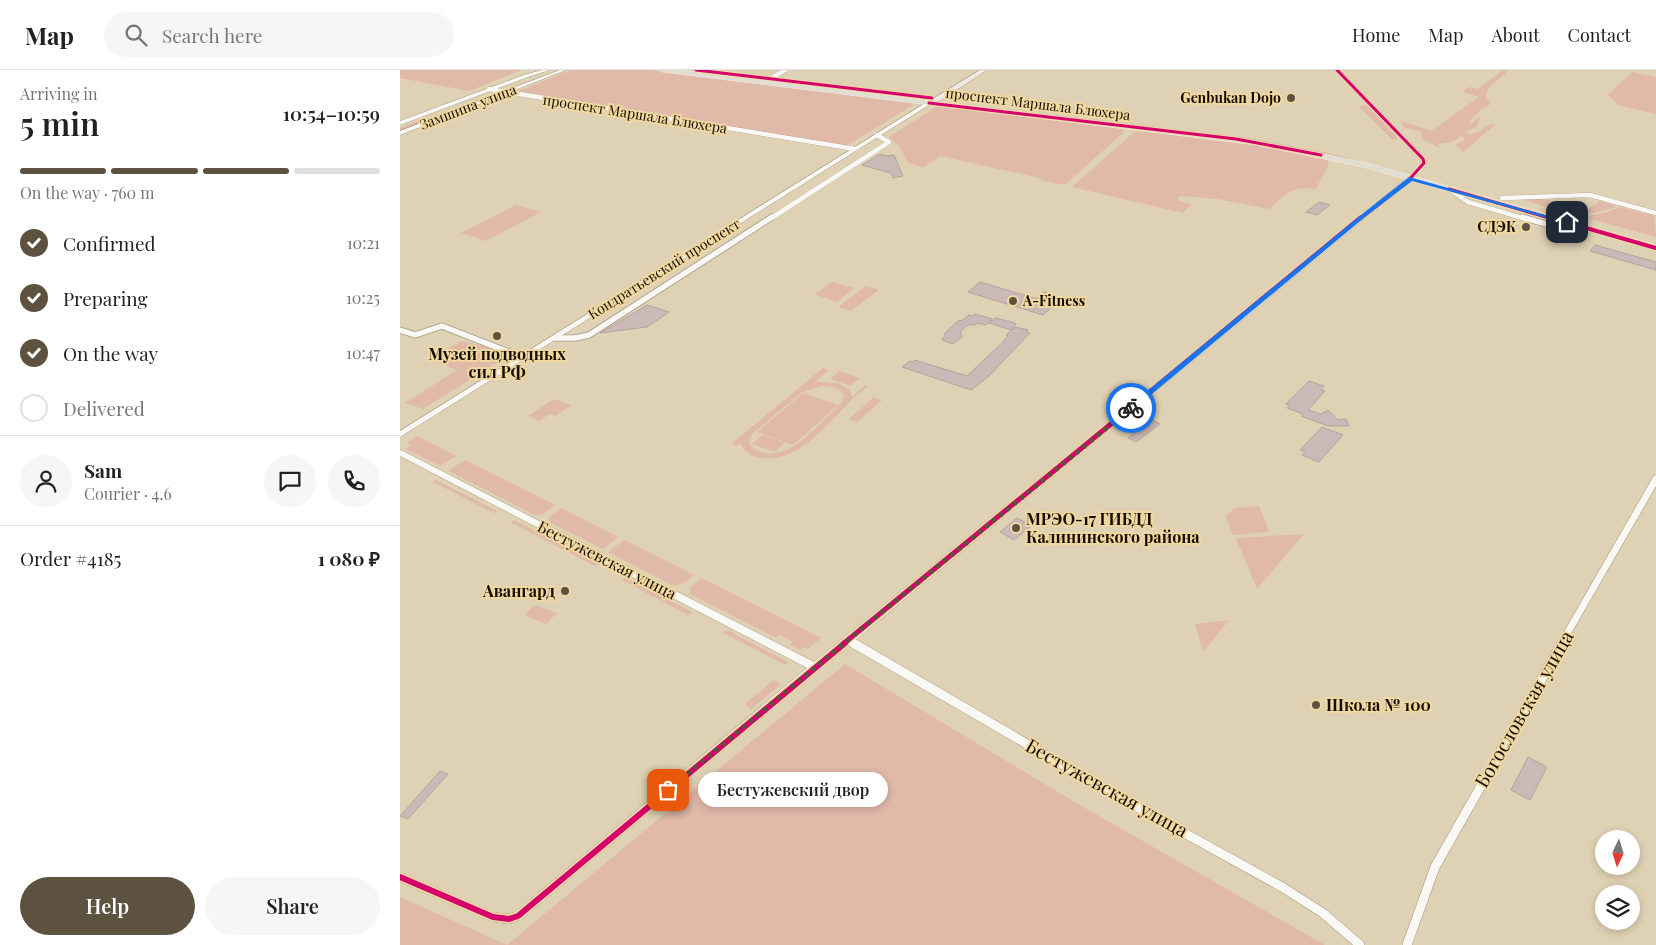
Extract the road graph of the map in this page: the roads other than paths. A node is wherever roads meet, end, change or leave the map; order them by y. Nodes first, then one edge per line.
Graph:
1 (549, 70) edge
2 (564, 70) edge
3 (662, 70) edge
4 (696, 70) edge
5 (785, 70) edge
6 (978, 70) edge
7 (984, 70) edge
8 (1337, 70) edge
9 (770, 79) junction
10 (489, 90) junction
11 (505, 93) junction
12 (933, 100) junction
13 (400, 123) edge
14 (400, 133) edge
15 (877, 135) junction
16 (855, 150) junction
17 (1413, 176) junction
18 (1502, 198) junction
19 (1656, 213) edge
20 (1567, 223) junction
21 (1656, 243) edge
22 (1656, 248) edge
23 (400, 330) edge
24 (555, 338) junction
25 (524, 358) junction
26 (400, 435) edge
27 (400, 453) edge
28 (1656, 479) edge
29 (848, 640) junction
30 (815, 667) junction
31 (400, 877) edge
32 (1360, 945) edge
33 (1407, 945) edge

1 - 10 street, Замшина улица
2 - 11 street, Замшина улица
3 - 12 main road, проспект Маршала Блюхера
4 - 9 main road, проспект Маршала Блюхера
5 - 9 street
6 - 12 main road, Кондратьевский проспект
7 - 12 main road, Кондратьевский проспект
8 - 17 street
9 - 12 main road, проспект Маршала Блюхера
10 - 11 street, проспект Маршала Блюхера
10 - 13 street, Замшина улица
11 - 14 street, Замшина улица
11 - 16 street, проспект Маршала Блюхера
12 - 15 street, Кондратьевский проспект
12 - 17 main road, проспект Маршала Блюхера
15 - 16 street, Кондратьевский проспект
15 - 24 street
16 - 24 street, Кондратьевский проспект
17 - 18 main road, проспект Маршала Блюхера
17 - 20 main road, проспект Маршала Блюхера
17 - 29 street
18 - 19 street
18 - 20 main road, проспект Маршала Блюхера
20 - 21 main road, проспект Маршала Блюхера
20 - 22 main road, проспект Маршала Блюхера
23 - 25 street
24 - 25 street, Кондратьевский проспект
25 - 26 street, Кондратьевский проспект
27 - 30 street, Бестужевская улица
28 - 33 street, Богословская улица
29 - 30 street
29 - 32 street, Бестужевская улица
30 - 31 street

